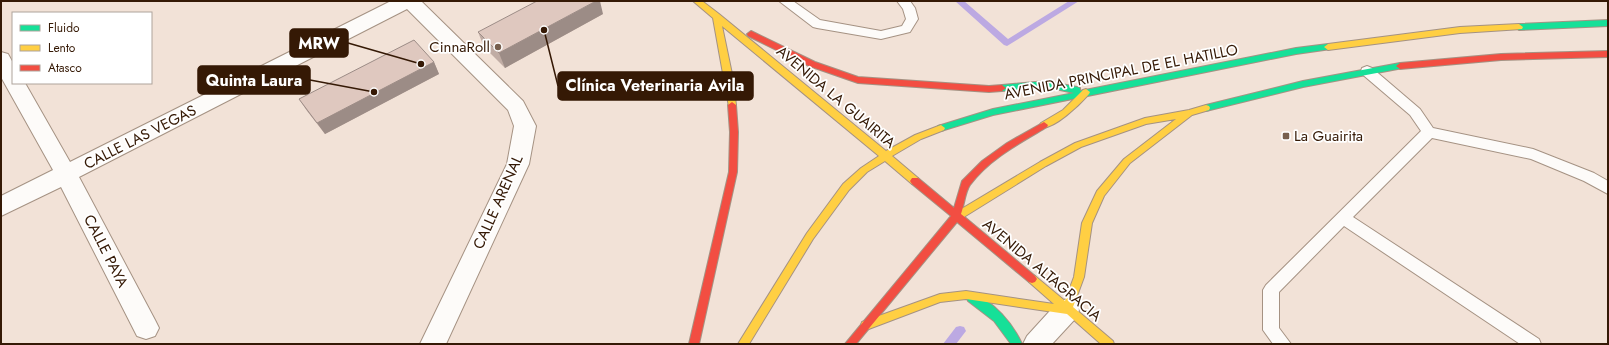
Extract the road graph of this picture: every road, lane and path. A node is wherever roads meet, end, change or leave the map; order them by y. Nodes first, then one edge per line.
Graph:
1 (408, 1) edge
2 (697, 1) edge
3 (785, 1) edge
4 (903, 1) edge
5 (716, 16) junction
6 (1608, 23) edge
7 (1608, 54) edge
8 (1, 59) edge
9 (1367, 70) junction
10 (12, 78) edge
11 (15, 84) edge
12 (1086, 92) junction
13 (1189, 113) junction
14 (1430, 132) junction
15 (885, 156) junction
16 (66, 174) junction
17 (1608, 188) edge
18 (1, 207) edge
19 (956, 217) junction
20 (1344, 218) junction
21 (966, 295) junction
22 (1067, 310) junction
23 (866, 325) junction
24 (146, 328) dead end
25 (433, 344) edge
26 (694, 344) edge
27 (743, 344) edge
28 (850, 344) edge
29 (1017, 344) edge
30 (1036, 344) edge
31 (1109, 344) edge
32 (1283, 344) edge
33 (1533, 344) edge

1 - 16 street, CALLE LAS VEGAS
1 - 25 street, CALLE ARENAL
2 - 5 main road, AVENIDA LA GUAIRITA
3 - 4 lane
5 - 12 main road
5 - 15 main road, AVENIDA LA GUAIRITA
5 - 26 main road
6 - 12 main road, AVENIDA PRINCIPAL DE EL HATILLO
7 - 9 main road
8 - 10 street
9 - 13 main road
9 - 14 lane
11 - 16 street, CALLE PAYA
12 - 15 main road, AVENIDA PRINCIPAL DE EL HATILLO
12 - 19 main road
13 - 19 main road
13 - 22 main road
14 - 17 lane
14 - 20 lane
15 - 19 main road, AVENIDA LA GUAIRITA
15 - 27 main road, AVENIDA PRINCIPAL DE EL HATILLO
16 - 18 street, CALLE LAS VEGAS
16 - 24 street, CALLE PAYA
19 - 22 main road, AVENIDA ALTAGRACIA
19 - 23 main road
20 - 32 lane
20 - 33 lane
21 - 22 main road
21 - 23 main road
21 - 29 main road
22 - 30 street
22 - 31 main road, AVENIDA ALTAGRACIA
23 - 28 main road

